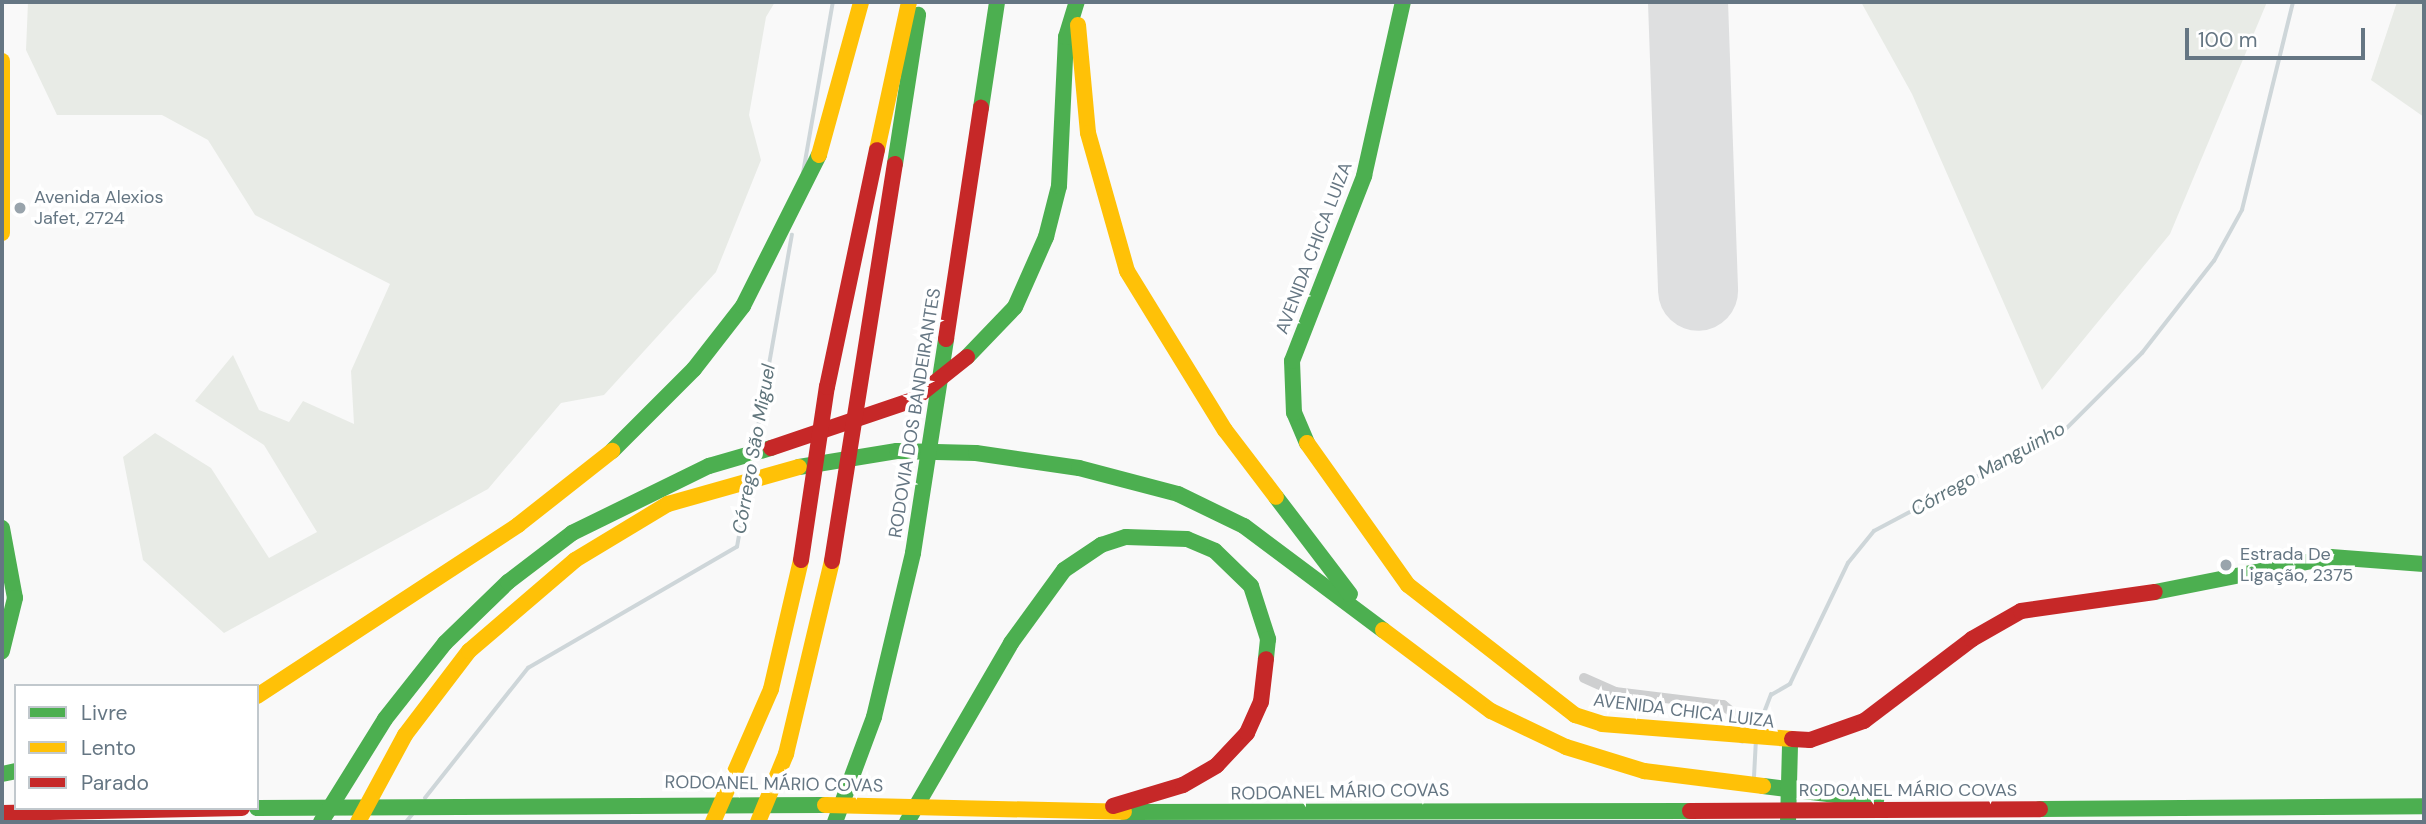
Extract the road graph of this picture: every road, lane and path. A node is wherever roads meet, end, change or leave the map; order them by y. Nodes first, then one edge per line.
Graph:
1 (861, 2) edge
2 (909, 2) edge
3 (920, 2) edge
4 (997, 2) edge
5 (1077, 2) edge
6 (1403, 2) edge
7 (2, 61) edge
8 (2, 233) edge
9 (2, 528) edge
10 (2424, 564) edge
11 (1367, 618) junction
12 (2, 651) edge
13 (1584, 678) dead end
14 (259, 695) edge
15 (1742, 738) junction
16 (1790, 743) junction
17 (2424, 806) edge
18 (261, 808) edge
19 (1933, 809) junction
20 (146, 810) edge
21 (1095, 811) junction
22 (2, 813) edge
23 (321, 822) edge
24 (358, 822) edge
25 (713, 822) edge
26 (758, 822) edge
27 (835, 822) edge
28 (907, 822) edge
29 (1788, 822) edge

1 - 14 main road
2 - 25 main road
3 - 26 main road
4 - 27 main road, RODOVIA DOS BANDEIRANTES
5 - 11 main road
5 - 23 main road
6 - 15 main road, AVENIDA CHICA LUIZA
7 - 8 main road
9 - 12 main road
10 - 16 main road, AVENIDA CHICA LUIZA
11 - 19 main road
11 - 24 main road
13 - 15 street
15 - 16 main road, AVENIDA CHICA LUIZA
16 - 29 main road
17 - 19 main road, RODOANEL MÁRIO COVAS
18 - 21 main road, RODOANEL MÁRIO COVAS
19 - 21 main road, RODOANEL MÁRIO COVAS
20 - 22 main road
21 - 28 main road

